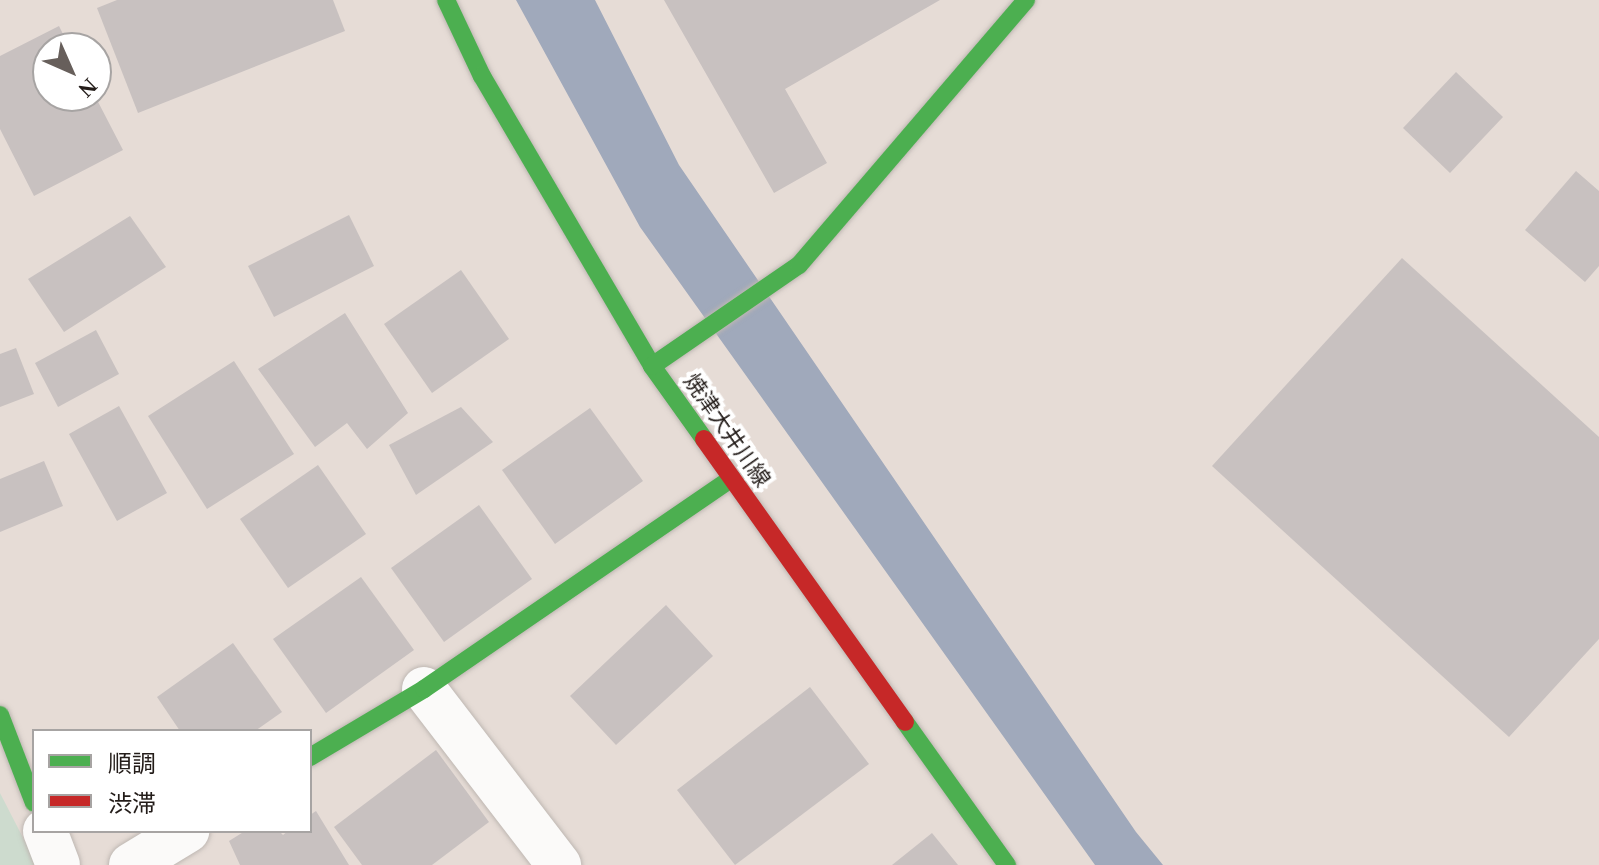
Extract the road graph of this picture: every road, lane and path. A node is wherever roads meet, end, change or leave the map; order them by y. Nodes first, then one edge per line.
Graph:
1 (446, 0) edge
2 (1026, 0) edge
3 (652, 366) junction
4 (732, 478) junction
5 (424, 689) junction
6 (0, 715) edge
7 (312, 756) edge
8 (32, 798) edge
9 (46, 833) edge
10 (184, 833) edge
11 (58, 865) edge
12 (131, 865) edge
13 (559, 865) edge
14 (1007, 865) edge

1 - 3 street, 焼津大井川線
2 - 3 street
3 - 4 street, 焼津大井川線
4 - 5 street
4 - 14 street, 焼津大井川線
5 - 7 street
5 - 13 street
6 - 8 street
9 - 11 street
10 - 12 street

